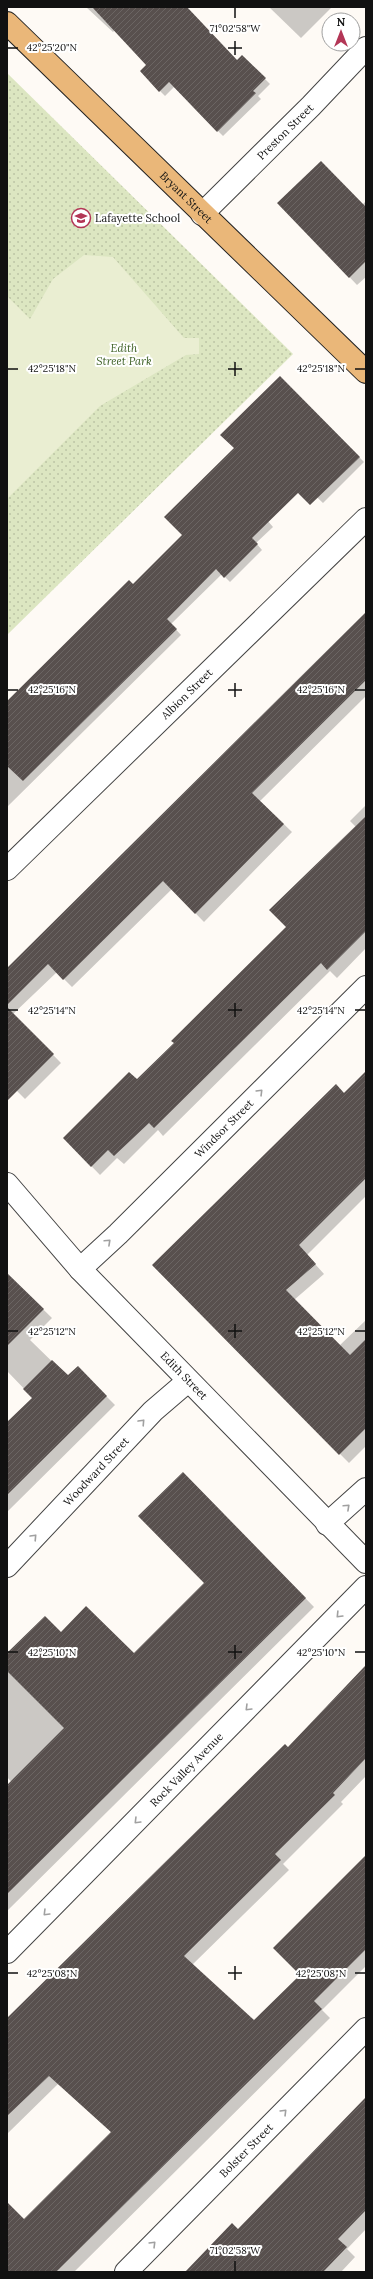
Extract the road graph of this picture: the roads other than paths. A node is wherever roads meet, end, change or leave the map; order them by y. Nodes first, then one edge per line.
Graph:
1 (7, 23) edge
2 (366, 48) edge
3 (202, 214) junction
4 (366, 372) edge
5 (366, 519) edge
6 (7, 869) edge
7 (366, 987) edge
8 (7, 1184) edge
9 (80, 1269) junction
10 (188, 1381) junction
11 (366, 1489) edge
12 (327, 1524) junction
13 (366, 1562) edge
14 (7, 1566) edge
15 (366, 1587) edge
16 (7, 1952) edge
17 (366, 2029) edge
18 (126, 2272) edge

1 - 3 main road, Bryant Street
2 - 3 street, Preston Street
3 - 4 main road, Bryant Street
5 - 6 street, Albion Street
9 -> 7 street, Windsor Street
8 - 9 street, Edith Street
9 - 10 street, Edith Street
10 - 12 street, Edith Street
14 -> 10 street, Woodward Street
12 -> 11 street
12 - 13 street, Edith Street
15 -> 16 street, Rock Valley Avenue
18 -> 17 street, Bolster Street

